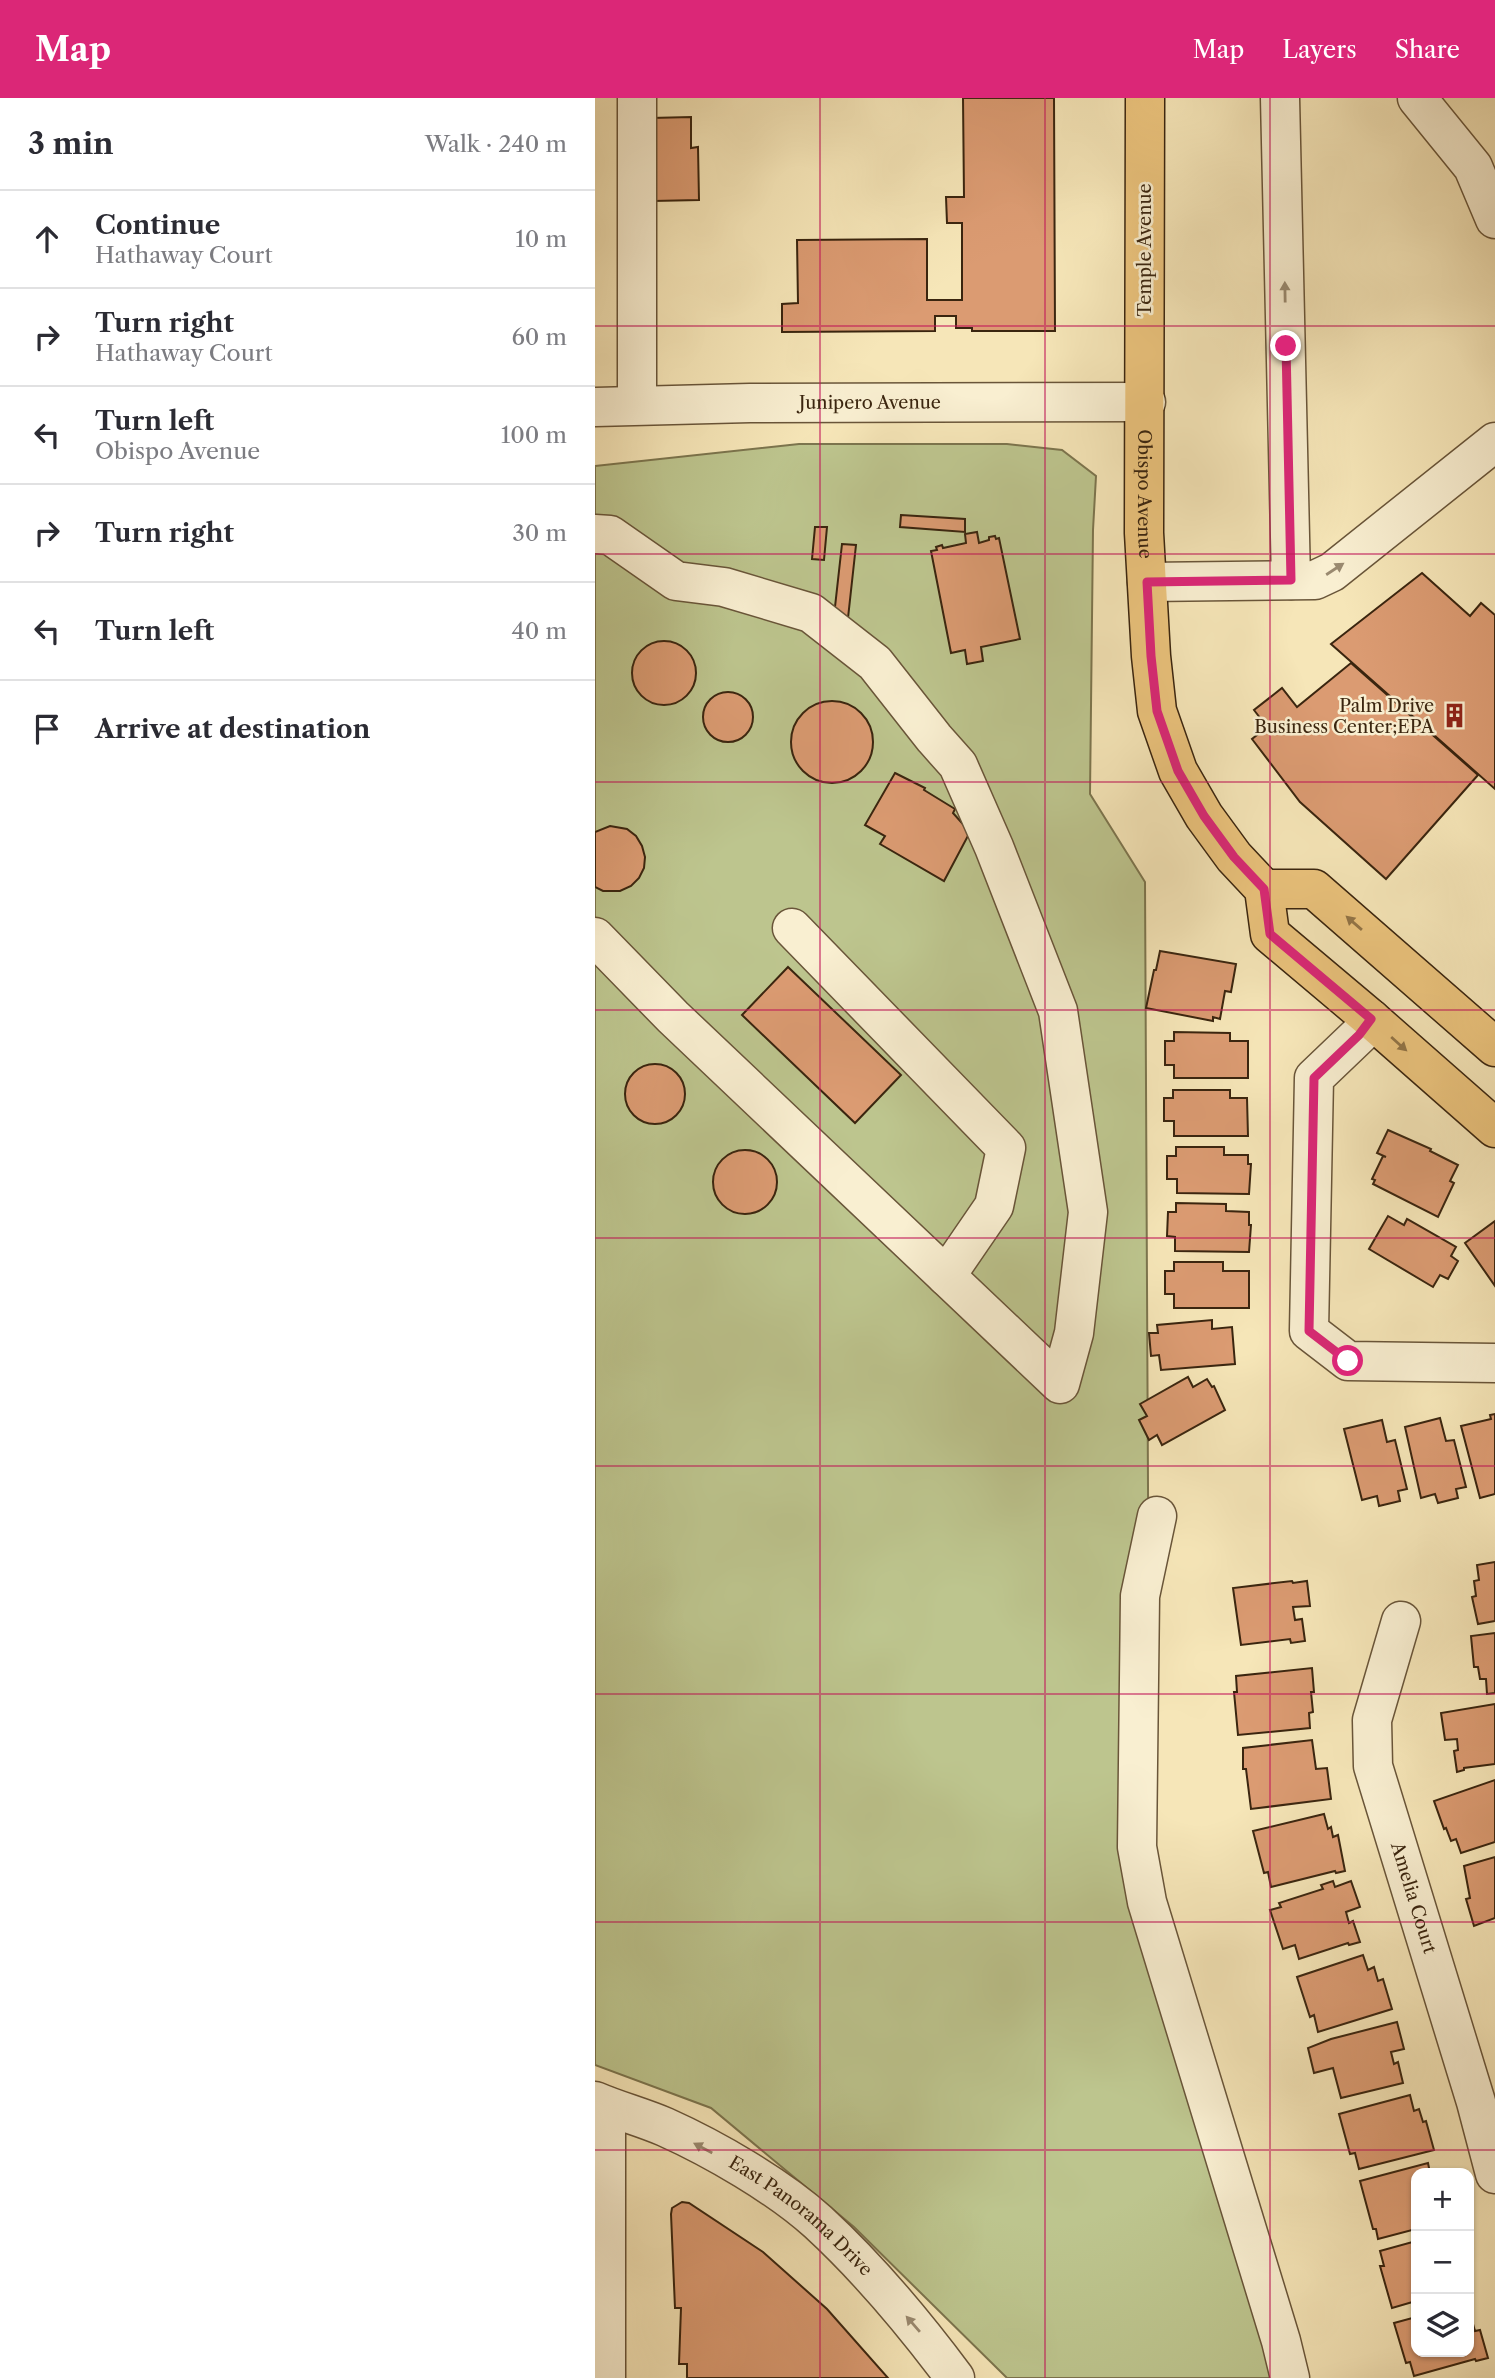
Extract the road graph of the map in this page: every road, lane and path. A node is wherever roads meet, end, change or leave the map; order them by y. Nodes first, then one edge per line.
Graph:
1 (637, 98) edge
2 (1145, 98) edge
3 (1280, 98) edge
4 (1417, 98) edge
5 (1495, 219) edge
6 (1146, 402) junction
7 (637, 404) junction
8 (595, 407) edge
9 (1495, 442) edge
10 (595, 534) edge
11 (1291, 580) junction
12 (1147, 582) junction
13 (1264, 889) junction
14 (792, 928) dead end
15 (595, 937) edge
16 (1371, 1019) junction
17 (1495, 1046) edge
18 (1495, 1128) edge
19 (946, 1276) junction
20 (1495, 1363) edge
21 (1157, 1516) dead end
22 (1401, 1621) dead end
23 (1485, 2100) edge
24 (601, 2104) edge
25 (1495, 2174) edge
26 (606, 2378) edge
27 (955, 2378) edge
28 (1290, 2378) edge

1 - 7 street
2 - 6 main road, Temple Avenue
11 -> 3 street
4 - 5 street
6 - 7 street, Junipero Avenue
6 - 12 main road, Obispo Avenue
7 - 8 street, Junipero Avenue
11 -> 9 street
10 - 19 street
11 - 12 street
12 - 13 main road, Obispo Avenue
13 - 16 main road
17 -> 13 main road
14 - 19 street
15 - 19 street
16 -> 18 main road
16 - 20 street
21 - 28 street
22 - 23 street, Amelia Court
23 - 25 street, Amelia Court
24 - 26 street
27 -> 24 street, East Panorama Drive

